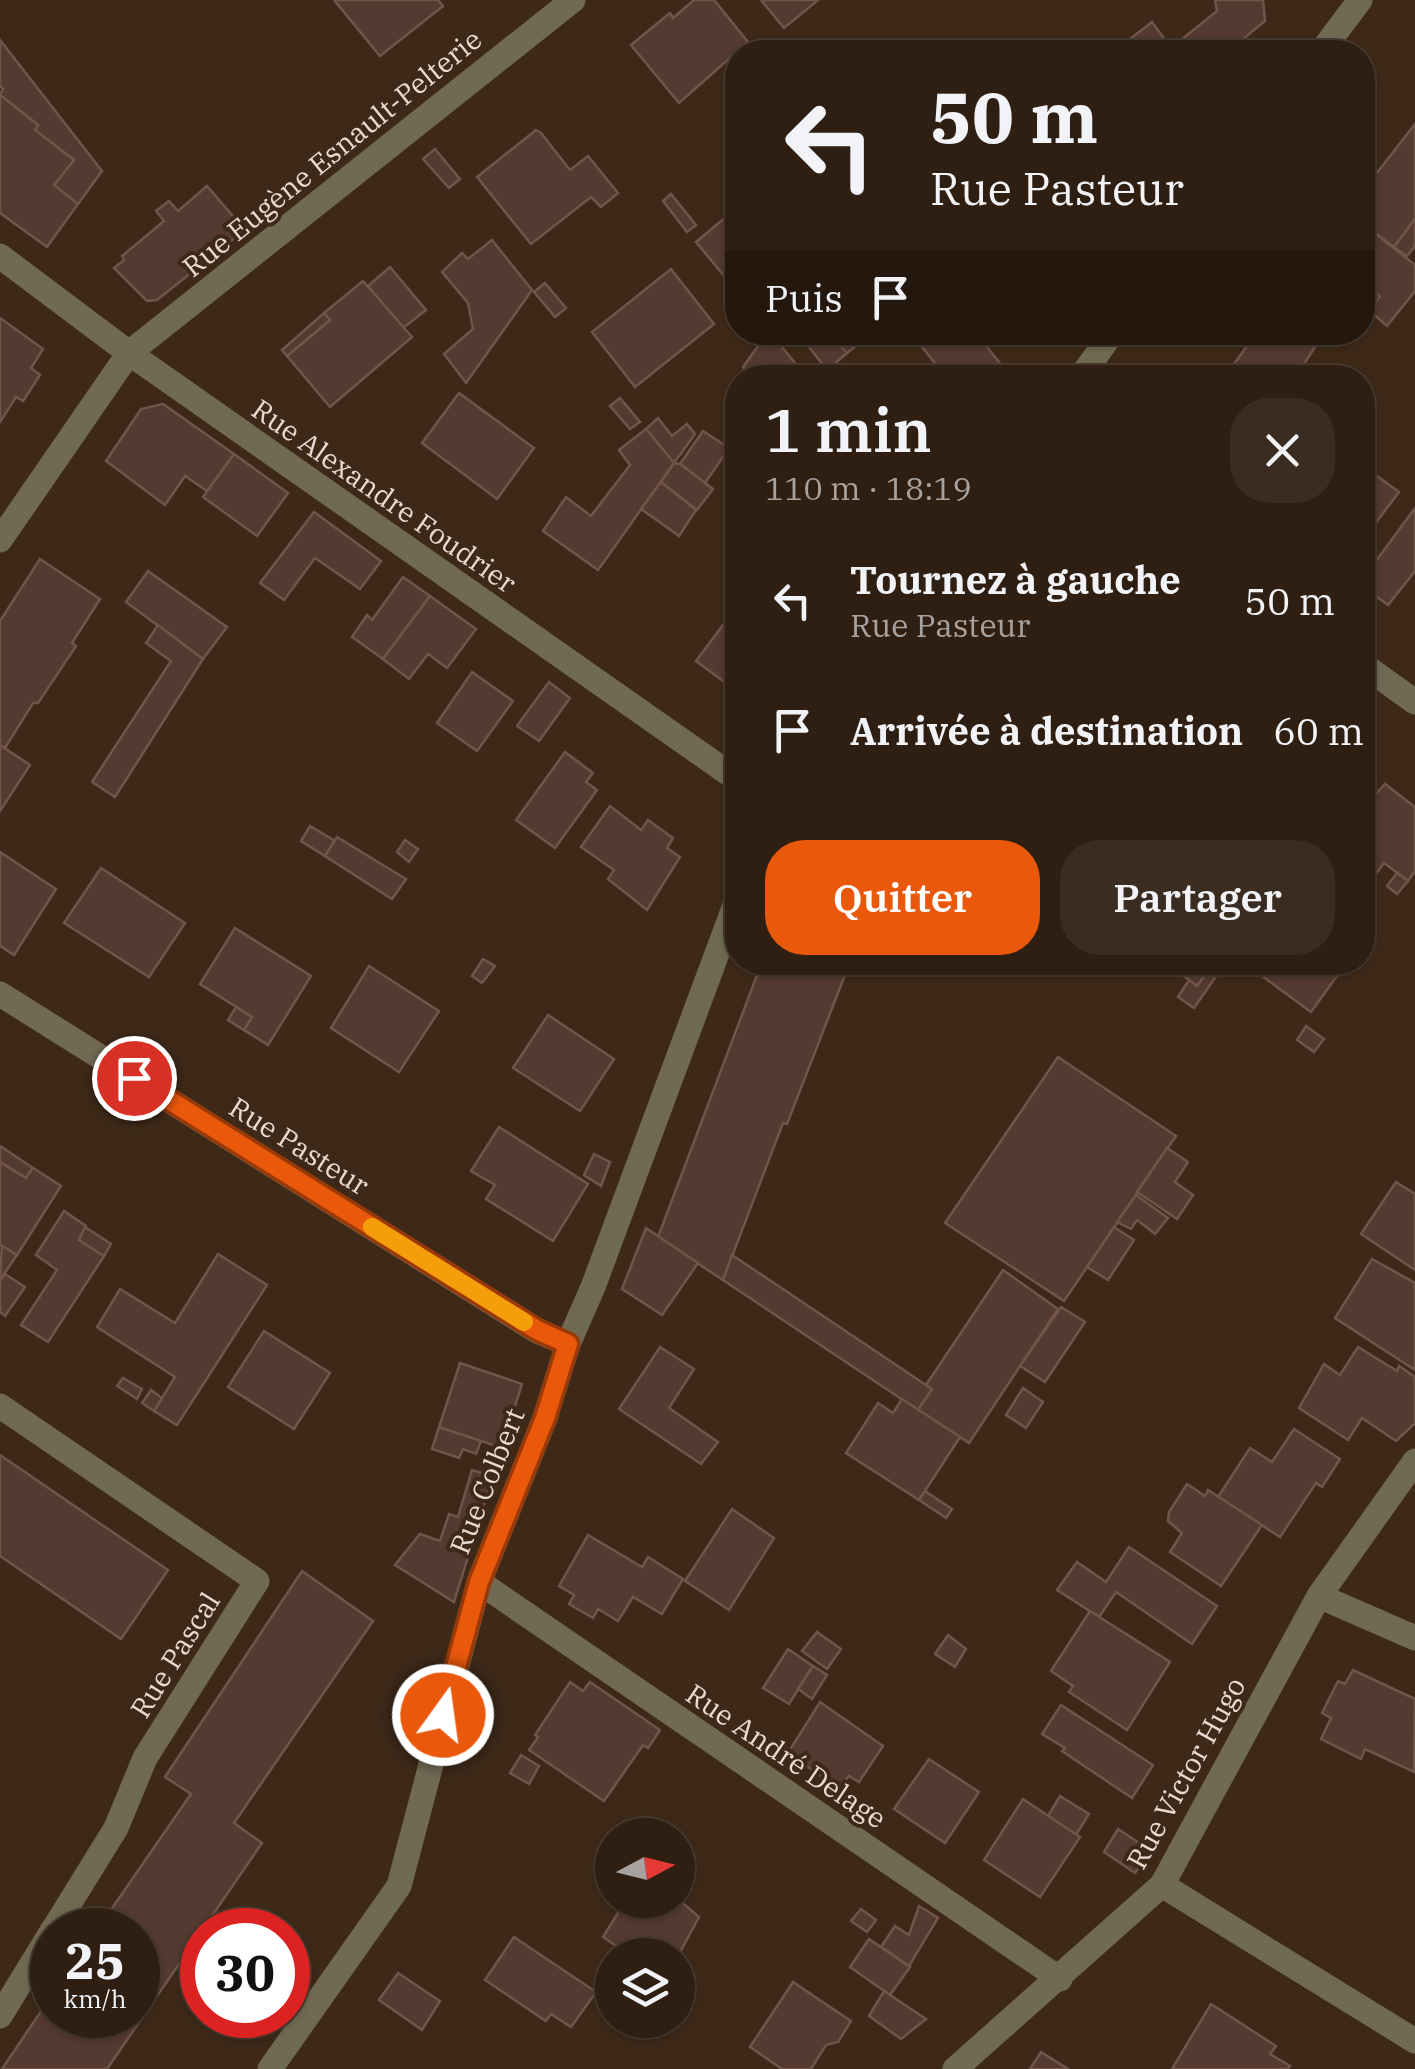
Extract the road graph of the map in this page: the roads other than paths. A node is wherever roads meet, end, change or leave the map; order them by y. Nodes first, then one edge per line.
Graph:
1 (573, 0) edge
2 (1360, 0) edge
3 (1330, 40) edge
4 (0, 256) edge
5 (129, 354) junction
6 (0, 540) edge
7 (1375, 673) edge
8 (1415, 702) edge
9 (725, 771) edge
10 (725, 932) edge
11 (0, 994) edge
12 (568, 1344) junction
13 (0, 1406) edge
14 (1415, 1461) edge
15 (479, 1582) junction
16 (1319, 1596) junction
17 (1415, 1638) edge
18 (1162, 1885) junction
19 (67, 1908) edge
20 (30, 1967) edge
21 (1060, 1979) junction
22 (0, 2016) edge
23 (1415, 2040) edge
24 (270, 2069) edge
25 (955, 2069) edge

1 - 5 street, Rue Eugène Esnault-Pelterie
2 - 3 street
4 - 5 street, Rue Alexandre Foudrier
5 - 6 street, Rue Eugène Esnault-Pelterie
5 - 9 street, Rue Alexandre Foudrier
7 - 8 street
10 - 12 street, Rue Colbert
11 - 12 street, Rue Pasteur
12 - 15 street, Rue Colbert
13 - 19 street, Rue Pascal
14 - 16 street, Rue Victor Hugo
15 - 21 street, Rue André Delage
15 - 24 street, Rue Colbert
16 - 17 street
16 - 18 street, Rue Victor Hugo
18 - 21 street, Rue Victor Hugo
18 - 23 street
20 - 22 street, Rue Pascal
21 - 25 street, Rue Victor Hugo

